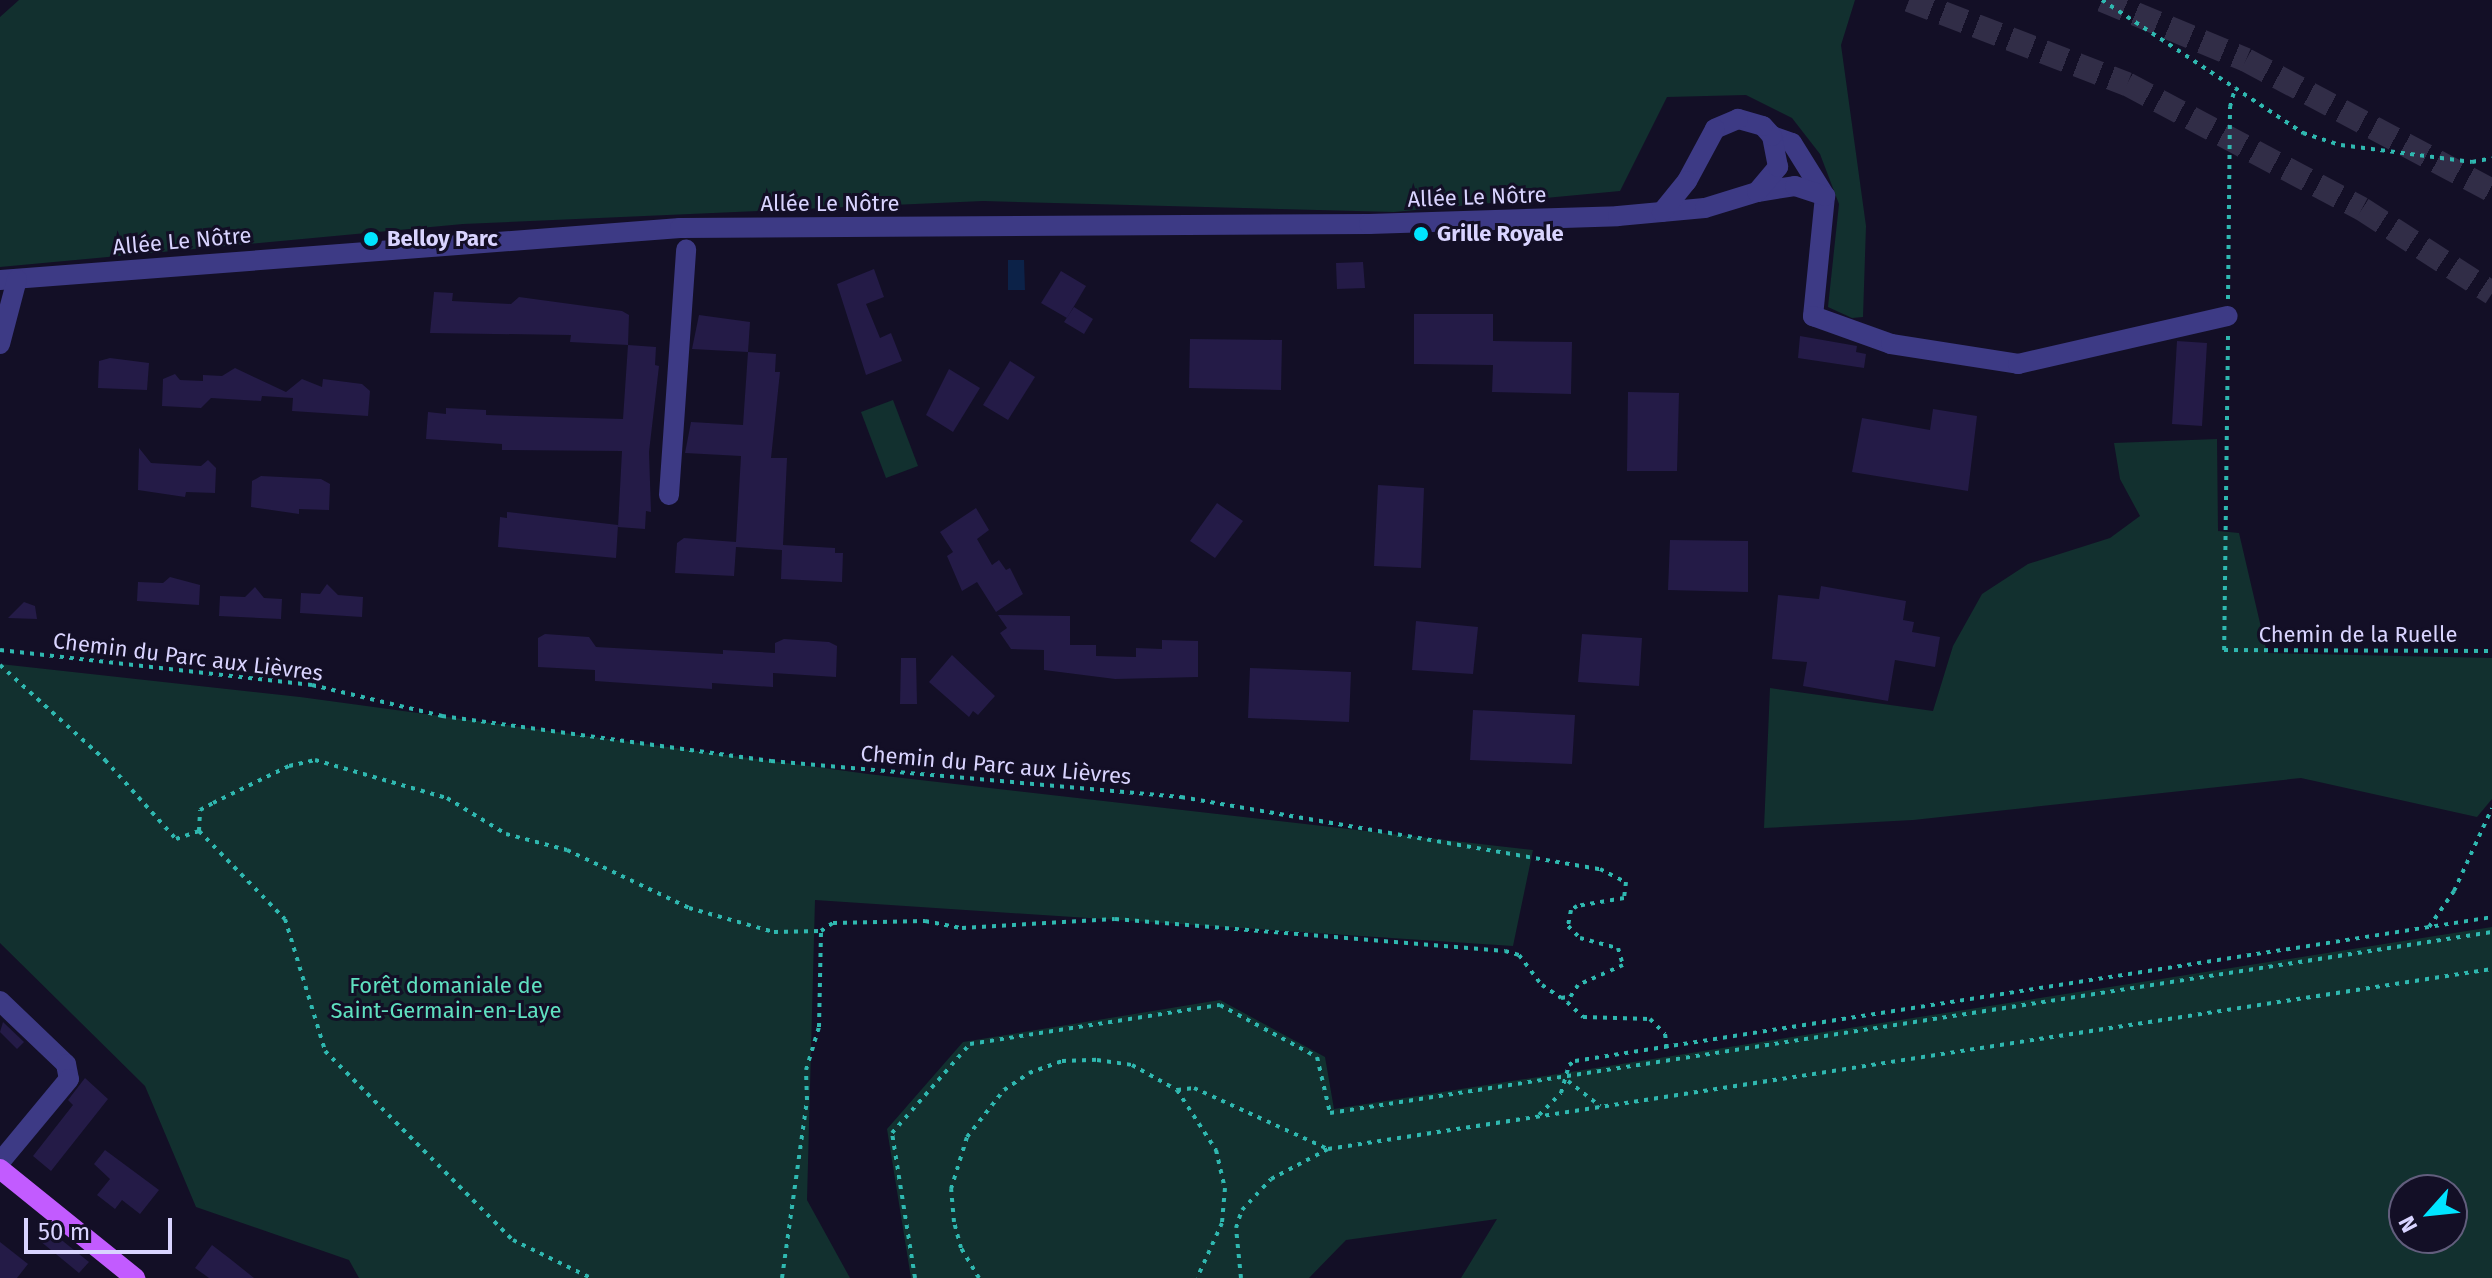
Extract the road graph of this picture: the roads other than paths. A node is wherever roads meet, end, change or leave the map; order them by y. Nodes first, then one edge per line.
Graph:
1 (1772, 136) junction
2 (1757, 192) junction
3 (1825, 196) junction
4 (1662, 212) junction
5 (686, 250) dead end
6 (8, 279) edge
7 (2228, 316) road end
8 (0, 344) edge
9 (669, 495) dead end
10 (0, 1001) edge
11 (0, 1162) edge
12 (0, 1169) edge
13 (135, 1278) edge

1 - 2 street
1 - 3 street
1 - 4 street
2 - 3 street, Allée Le Nôtre
2 - 4 street, Allée Le Nôtre
3 - 7 street
4 - 6 street, Allée Le Nôtre
5 - 9 street
6 - 8 street
10 - 11 street
12 - 13 main road

